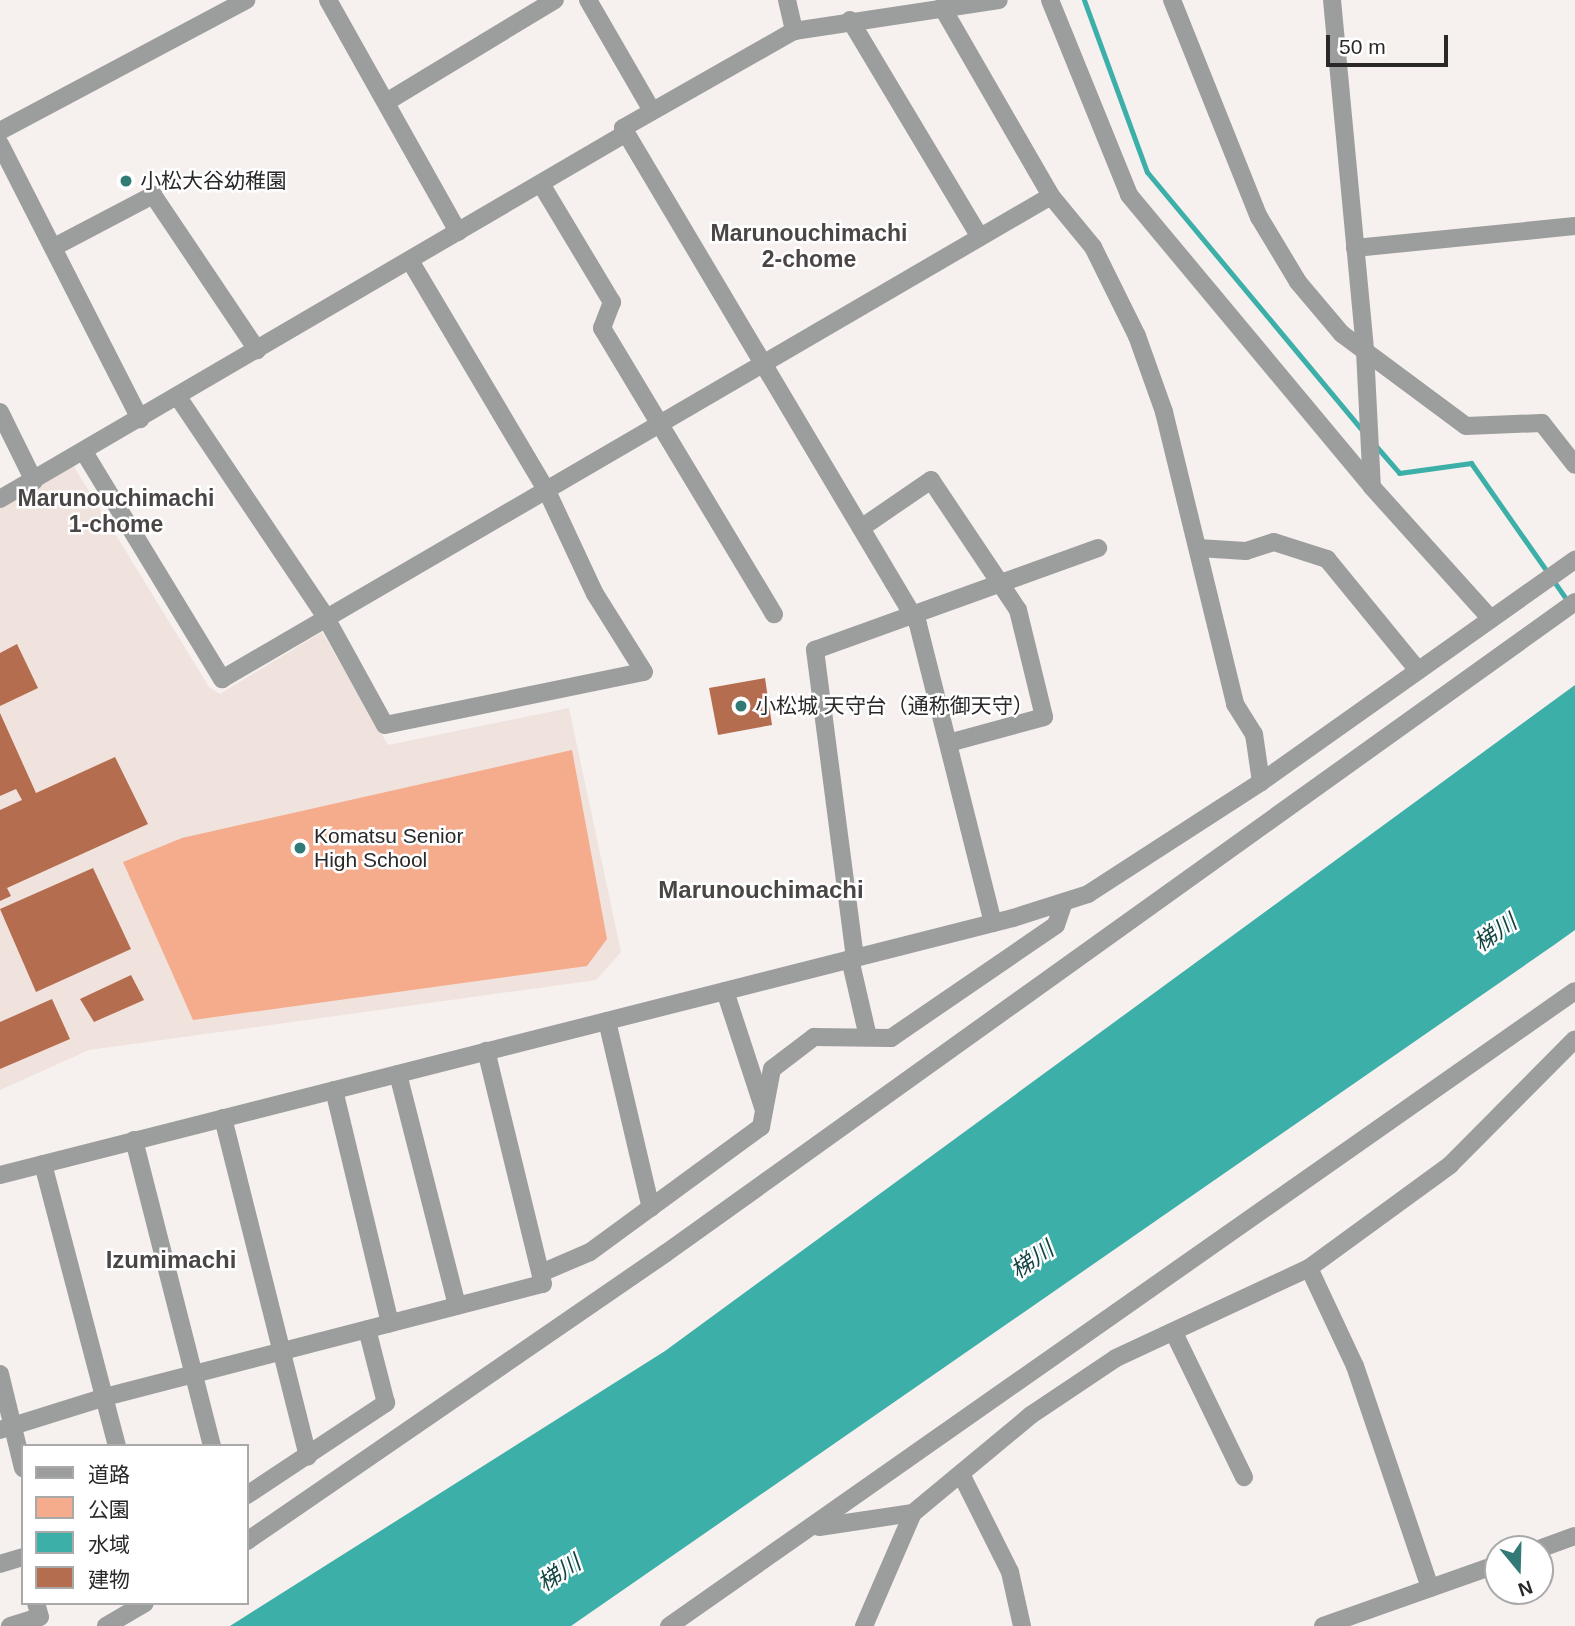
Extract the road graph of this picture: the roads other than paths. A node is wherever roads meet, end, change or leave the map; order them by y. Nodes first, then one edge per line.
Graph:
1 (246, 0) edge
2 (328, 0) edge
3 (555, 0) edge
4 (587, 0) edge
5 (787, 0) edge
6 (999, 0) edge
7 (1050, 0) edge
8 (1172, 0) edge
9 (1332, 0) edge
10 (952, 4) edge
11 (850, 20) junction
12 (794, 31) junction
13 (388, 101) junction
14 (651, 109) junction
15 (0, 131) edge
16 (623, 135) junction
17 (0, 144) edge
18 (541, 184) junction
19 (1051, 196) junction
20 (1575, 226) edge
21 (458, 232) junction
22 (980, 237) junction
23 (56, 246) junction
24 (1355, 248) junction
25 (410, 261) junction
26 (257, 351) junction
27 (1366, 351) junction
28 (761, 365) junction
29 (178, 397) junction
30 (0, 412) edge
31 (140, 419) junction
32 (660, 425) junction
33 (84, 452) junction
34 (1575, 465) edge
35 (34, 481) junction
36 (1372, 487) junction
37 (548, 493) junction
38 (0, 499) edge
39 (861, 528) junction
40 (1098, 548) dead end
41 (1198, 548) junction
42 (1575, 560) edge
43 (1000, 583) junction
44 (1575, 602) edge
45 (774, 614) dead end
46 (913, 615) junction
47 (325, 616) junction
48 (1490, 618) junction
49 (1418, 670) junction
50 (948, 743) junction
51 (1261, 782) junction
52 (1064, 902) junction
53 (993, 923) junction
54 (852, 959) junction
55 (725, 991) junction
56 (1575, 991) edge
57 (607, 1021) junction
58 (867, 1037) junction
59 (1575, 1039) edge
60 (486, 1051) junction
61 (398, 1074) junction
62 (334, 1090) junction
63 (764, 1110) junction
64 (223, 1118) junction
65 (134, 1140) junction
66 (43, 1164) junction
67 (0, 1175) edge
68 (651, 1208) junction
69 (1309, 1268) junction
70 (541, 1273) junction
71 (457, 1306) junction
72 (390, 1324) junction
73 (367, 1329) junction
74 (1175, 1335) junction
75 (282, 1351) junction
76 (0, 1374) edge
77 (193, 1374) junction
78 (105, 1397) junction
79 (5, 1429) edge
80 (117, 1444) edge
81 (211, 1444) edge
82 (308, 1456) junction
83 (21, 1464) edge
84 (962, 1476) junction
85 (1244, 1477) dead end
86 (248, 1494) edge
87 (913, 1513) junction
88 (816, 1527) junction
89 (1575, 1536) edge
90 (248, 1540) edge
91 (1554, 1544) edge
92 (21, 1559) edge
93 (0, 1564) edge
94 (1484, 1569) edge
95 (1430, 1588) junction
96 (37, 1605) edge
97 (142, 1605) edge
98 (10, 1626) edge
99 (106, 1626) edge
100 (669, 1626) edge
101 (864, 1626) edge
102 (1022, 1626) edge
103 (1323, 1626) edge

1 - 15 street
2 - 13 street
3 - 13 street
4 - 14 street
5 - 12 street
6 - 10 street
7 - 36 street
8 - 27 street
9 - 24 street
10 - 11 street
10 - 19 street
11 - 12 street
11 - 22 street
12 - 14 street
13 - 21 street
14 - 16 street
16 - 18 street
16 - 28 street
17 - 23 street
18 - 21 street
18 - 32 street
19 - 22 street
19 - 41 street
20 - 24 street
21 - 25 street
22 - 28 street
23 - 26 street
23 - 31 street
24 - 27 street
25 - 26 street
25 - 37 street
26 - 29 street
27 - 34 street
27 - 36 street
28 - 32 street
28 - 39 street
29 - 31 street
29 - 47 street
30 - 35 street
31 - 33 street
32 - 37 street
32 - 45 street
33 - 35 street
33 - 47 street
35 - 38 street
36 - 48 street
37 - 47 street
37 - 47 street
39 - 43 street
39 - 46 street
40 - 43 street
41 - 49 street
41 - 51 street
42 - 48 street
43 - 46 street
43 - 50 street
44 - 90 street
46 - 50 street
46 - 54 street
48 - 49 street
49 - 51 street
50 - 53 street
51 - 52 street
52 - 53 street
52 - 58 street
53 - 54 street
54 - 55 street
54 - 58 street
55 - 57 street
55 - 63 street
56 - 88 street
57 - 60 street
57 - 68 street
58 - 63 street
59 - 69 street
60 - 61 street
60 - 70 street
61 - 62 street
61 - 71 street
62 - 64 street
62 - 72 street
63 - 68 street
64 - 65 street
64 - 75 street
65 - 66 street
65 - 77 street
66 - 67 street
66 - 78 street
68 - 70 street
69 - 74 street
69 - 95 street
70 - 71 street
71 - 72 street
72 - 73 street
73 - 75 street
73 - 82 street
74 - 84 street
74 - 85 street
75 - 77 street
75 - 82 street
76 - 79 street
77 - 78 street
77 - 81 street
78 - 79 street
78 - 80 street
79 - 83 street
82 - 86 street
84 - 87 street
84 - 102 street
87 - 88 street
87 - 101 street
88 - 100 street
89 - 91 street
92 - 93 street
94 - 95 street
95 - 103 street
96 - 98 street
97 - 99 street

